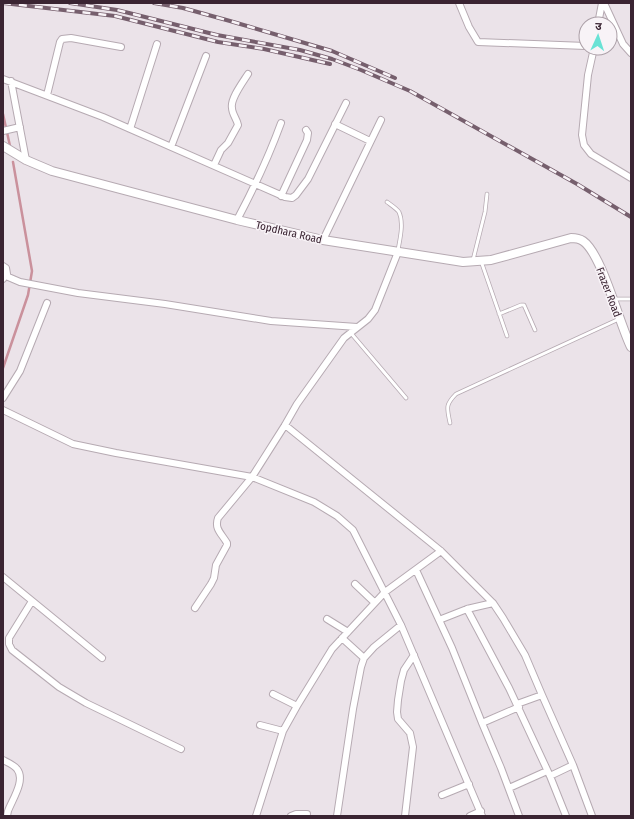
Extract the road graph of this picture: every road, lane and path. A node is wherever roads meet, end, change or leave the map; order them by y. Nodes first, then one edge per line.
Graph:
1 (459, 3) edge
2 (603, 3) edge
3 (600, 16) edge
4 (157, 44) dead end
5 (578, 46) edge
6 (122, 47) dead end
7 (631, 53) edge
8 (206, 56) dead end
9 (592, 56) edge
10 (248, 74) dead end
11 (3, 79) edge
12 (11, 82) junction
13 (47, 96) junction
14 (346, 102) dead end
15 (381, 120) dead end
16 (281, 123) dead end
17 (335, 124) junction
18 (20, 126) junction
19 (130, 129) junction
20 (306, 130) dead end
21 (3, 131) edge
22 (370, 141) junction
23 (3, 146) edge
24 (171, 147) junction
25 (26, 160) junction
26 (214, 165) junction
27 (631, 178) edge
28 (255, 185) junction
29 (488, 194) dead end
30 (281, 196) junction
31 (387, 202) dead end
32 (237, 220) junction
33 (323, 240) junction
34 (582, 240) joint
35 (398, 252) junction
36 (477, 261) junction
37 (3, 266) edge
38 (5, 278) edge
39 (612, 299) junction
40 (631, 299) edge
41 (47, 303) dead end
42 (499, 314) junction
43 (619, 318) junction
44 (357, 327) junction
45 (535, 330) dead end
46 (350, 332) junction
47 (507, 336) dead end
48 (631, 347) edge
49 (3, 398) edge
50 (406, 398) dead end
51 (3, 410) edge
52 (450, 422) dead end
53 (285, 426) junction
54 (252, 477) junction
55 (441, 551) junction
56 (416, 570) junction
57 (3, 577) edge
58 (355, 584) dead end
59 (384, 592) junction
60 (32, 601) junction
61 (374, 602) junction
62 (492, 603) junction
63 (195, 608) dead end
64 (467, 609) junction
65 (327, 619) dead end
66 (439, 620) junction
67 (402, 625) junction
68 (348, 632) junction
69 (342, 638) junction
70 (414, 655) junction
71 (102, 658) dead end
72 (364, 658) junction
73 (273, 694) dead end
74 (542, 695) junction
75 (297, 706) junction
76 (518, 706) junction
77 (482, 723) junction
78 (260, 725) dead end
79 (283, 732) junction
80 (180, 749) dead end
81 (3, 760) edge
82 (573, 765) junction
83 (549, 773) junction
84 (469, 784) junction
85 (509, 788) junction
86 (442, 795) dead end
87 (307, 814) dead end
88 (481, 814) edge
89 (7, 816) edge
90 (256, 816) edge
91 (292, 816) edge
92 (337, 816) edge
93 (405, 816) edge
94 (470, 816) edge
95 (519, 816) edge
96 (566, 816) edge
97 (592, 816) edge

1 - 5 street
2 - 3 street
2 - 7 street
4 - 19 street
6 - 13 street
8 - 24 street
9 - 27 street
10 - 26 street
11 - 12 street
12 - 13 street
12 - 18 street
13 - 19 street
14 - 17 street
15 - 22 street
16 - 28 street
17 - 22 street
17 - 30 street
18 - 21 street
18 - 25 street
19 - 24 street
20 - 30 street
22 - 33 street
23 - 25 street, Topdhara Road
24 - 26 street
25 - 32 street, Topdhara Road
26 - 28 street
28 - 30 street
28 - 32 street
29 - 36 lane
31 - 35 lane
32 - 33 street, Topdhara Road
33 - 35 street, Topdhara Road
34 - 36 street, Topdhara Road
34 - 39 street, Frazer Road
35 - 36 street, Topdhara Road
35 - 44 street
36 - 42 lane
37 - 38 street
38 - 44 street
39 - 40 lane
39 - 43 street, Frazer Road
41 - 49 street
42 - 45 lane
42 - 47 lane
43 - 48 street, Frazer Road
43 - 52 lane
44 - 46 street
46 - 50 lane
46 - 53 street
51 - 54 street
53 - 54 street
53 - 55 street
54 - 59 street
54 - 63 street
55 - 56 street
55 - 62 street
56 - 59 street
56 - 66 street
57 - 60 street
58 - 61 street
59 - 61 street
59 - 67 street
60 - 71 street
60 - 80 street
61 - 68 street
62 - 64 street
62 - 74 street
64 - 66 street
64 - 76 street
65 - 68 street
66 - 77 street
67 - 70 street
67 - 72 street
68 - 69 street
69 - 72 street
69 - 75 street
70 - 84 street
70 - 93 street
72 - 92 street
73 - 75 street
74 - 76 street
74 - 82 street
75 - 79 street
76 - 77 street
76 - 83 street
77 - 85 street
78 - 79 street
79 - 90 street
81 - 89 street
82 - 83 street
82 - 97 street
83 - 85 street
83 - 96 street
84 - 86 street
84 - 88 street
85 - 95 street
87 - 91 street
88 - 94 street

